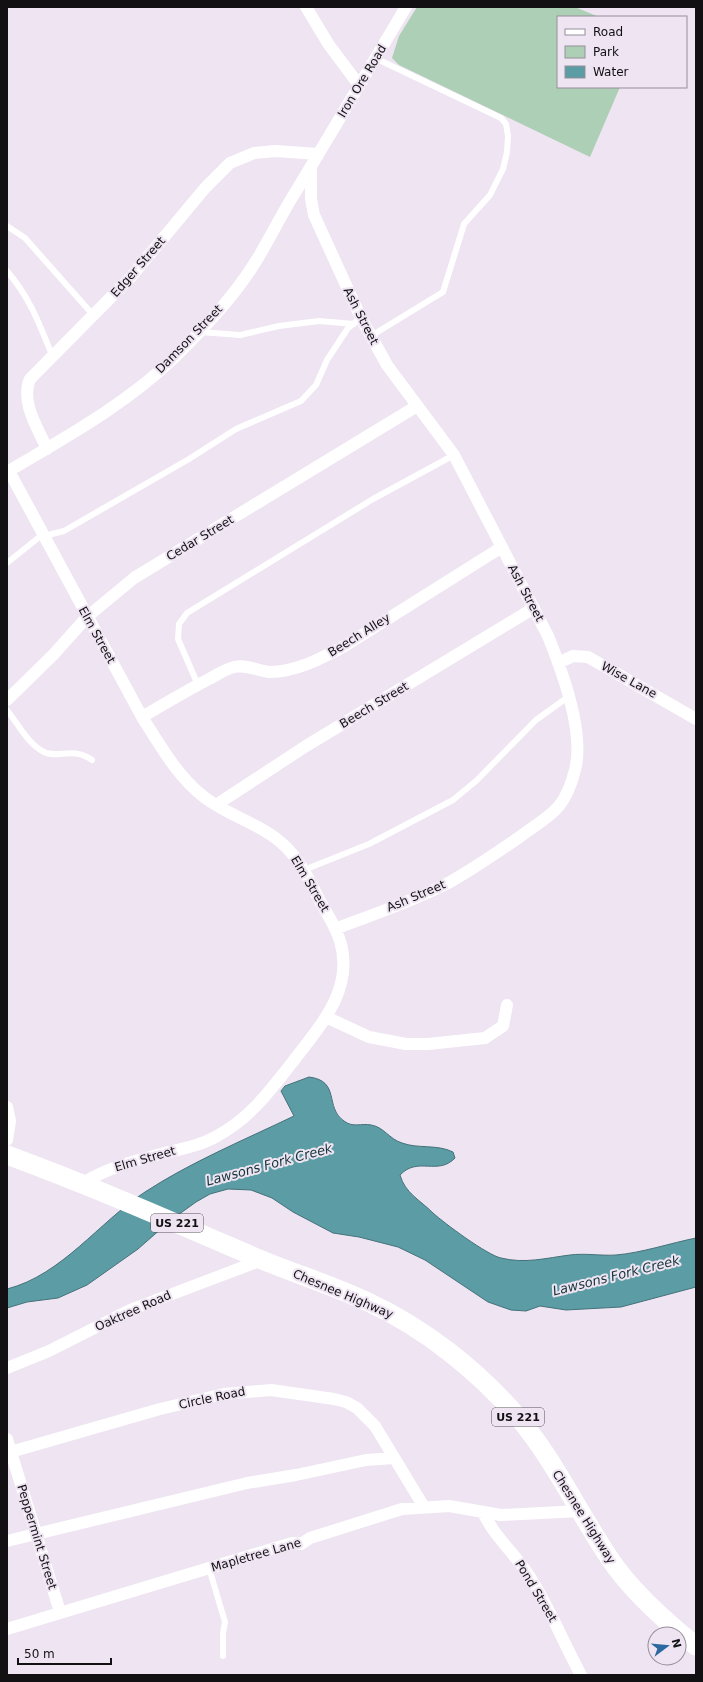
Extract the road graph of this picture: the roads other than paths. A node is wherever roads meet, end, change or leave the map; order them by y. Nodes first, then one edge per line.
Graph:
1 (306, 7) edge
2 (406, 7) edge
3 (375, 58) junction
4 (359, 85) junction
5 (318, 154) junction
6 (311, 167) junction
7 (7, 226) edge
8 (7, 271) edge
9 (94, 316) junction
10 (357, 321) junction
11 (199, 332) junction
12 (371, 336) junction
13 (52, 355) junction
14 (417, 406) junction
15 (47, 449) junction
16 (454, 454) junction
17 (8, 470) edge
18 (44, 535) junction
19 (502, 547) junction
20 (7, 563) edge
21 (534, 608) junction
22 (87, 617) junction
23 (558, 663) junction
24 (198, 685) junction
25 (568, 697) junction
26 (7, 700) edge
27 (7, 710) edge
28 (142, 717) junction
29 (696, 719) edge
30 (92, 760) dead end
31 (216, 805) junction
32 (304, 870) junction
33 (335, 929) junction
34 (507, 1005) dead end
35 (326, 1017) junction
36 (7, 1107) edge
37 (7, 1140) edge
38 (7, 1155) edge
39 (83, 1183) junction
40 (262, 1260) junction
41 (7, 1368) edge
42 (7, 1439) edge
43 (9, 1452) edge
44 (394, 1458) junction
45 (424, 1507) junction
46 (580, 1511) junction
47 (483, 1512) junction
48 (36, 1534) junction
49 (7, 1541) edge
50 (209, 1568) junction
51 (60, 1612) junction
52 (7, 1629) edge
53 (696, 1646) edge
54 (223, 1656) dead end
55 (582, 1675) edge

1 - 4 street
2 - 3 street, Iron Ore Road
3 - 4 street, Iron Ore Road
3 - 12 lane
4 - 5 street, Iron Ore Road
5 - 6 street, Damson Street
5 - 9 street, Edger Street
6 - 10 street, Ash Street
6 - 11 street, Damson Street
7 - 9 lane
8 - 13 lane
9 - 13 street, Edger Street
10 - 11 lane
10 - 12 street, Ash Street
10 - 18 lane
11 - 15 street, Damson Street
12 - 14 street, Ash Street
13 - 15 street, Edger Street
14 - 16 street, Ash Street
14 - 22 street, Cedar Street
15 - 17 street, Damson Street
16 - 19 street, Ash Street
16 - 24 lane
17 - 18 street, Elm Street
18 - 20 lane
18 - 22 street, Elm Street
19 - 21 street, Ash Street
19 - 24 street, Beech Alley
21 - 23 street, Ash Street
21 - 31 street, Beech Street
22 - 26 street, Cedar Street
22 - 28 street, Elm Street
23 - 25 street, Ash Street
23 - 29 street, Wise Lane
24 - 28 street, Beech Alley
25 - 32 lane
25 - 33 street, Ash Street
27 - 30 lane
28 - 31 street, Elm Street
31 - 32 street, Elm Street
32 - 33 street, Elm Street
33 - 35 street, Elm Street
34 - 35 street
35 - 39 street, Elm Street
36 - 37 street
38 - 39 main road, Chesnee Highway / US 221
39 - 40 main road, Chesnee Highway / US 221
40 - 41 street, Oaktree Road
40 - 46 main road, Chesnee Highway / US 221
42 - 43 street, Peppermint Street
43 - 44 street, Circle Road
43 - 48 street, Peppermint Street
44 - 45 street, Circle Road
44 - 48 street
45 - 47 street, Mapletree Lane
45 - 50 street, Mapletree Lane
46 - 47 street, Mapletree Lane
46 - 53 main road, Chesnee Highway / US 221
47 - 55 street, Pond Street
48 - 49 street
48 - 51 street, Peppermint Street
50 - 51 street, Mapletree Lane
50 - 54 lane
51 - 52 street, Mapletree Lane

